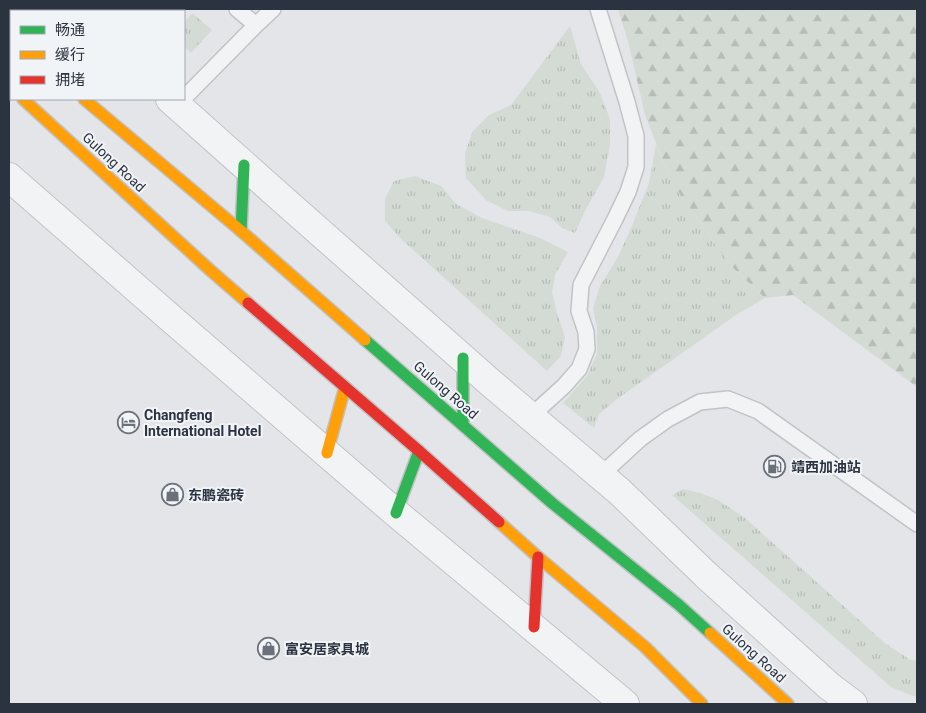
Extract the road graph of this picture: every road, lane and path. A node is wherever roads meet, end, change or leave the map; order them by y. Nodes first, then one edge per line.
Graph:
1 (237, 9) edge
2 (273, 9) edge
3 (598, 9) edge
4 (256, 24) junction
5 (185, 95) edge
6 (23, 100) edge
7 (85, 100) edge
8 (178, 100) edge
9 (244, 165) junction
10 (9, 176) edge
11 (241, 231) junction
12 (463, 358) junction
13 (345, 387) junction
14 (531, 416) junction
15 (463, 425) junction
16 (419, 451) junction
17 (327, 452) junction
18 (601, 475) junction
19 (396, 513) junction
20 (917, 524) edge
21 (538, 556) junction
22 (534, 627) junction
23 (625, 704) edge
24 (702, 704) edge
25 (788, 704) edge
26 (853, 704) edge

1 - 4 lane
2 - 4 lane
3 - 14 lane
4 - 5 lane
6 - 13 main road, Gulong Road
7 - 11 main road, Gulong Road
8 - 9 street
9 - 11 main road
9 - 12 street
10 - 17 street
11 - 15 main road, Gulong Road
12 - 14 street
12 - 15 main road
13 - 16 main road, Gulong Road
13 - 17 main road
14 - 18 street
15 - 25 main road, Gulong Road
16 - 19 main road
16 - 21 main road, Gulong Road
17 - 19 street
18 - 20 lane
18 - 26 street
19 - 22 street
21 - 22 main road
21 - 24 main road, Gulong Road
22 - 23 street

